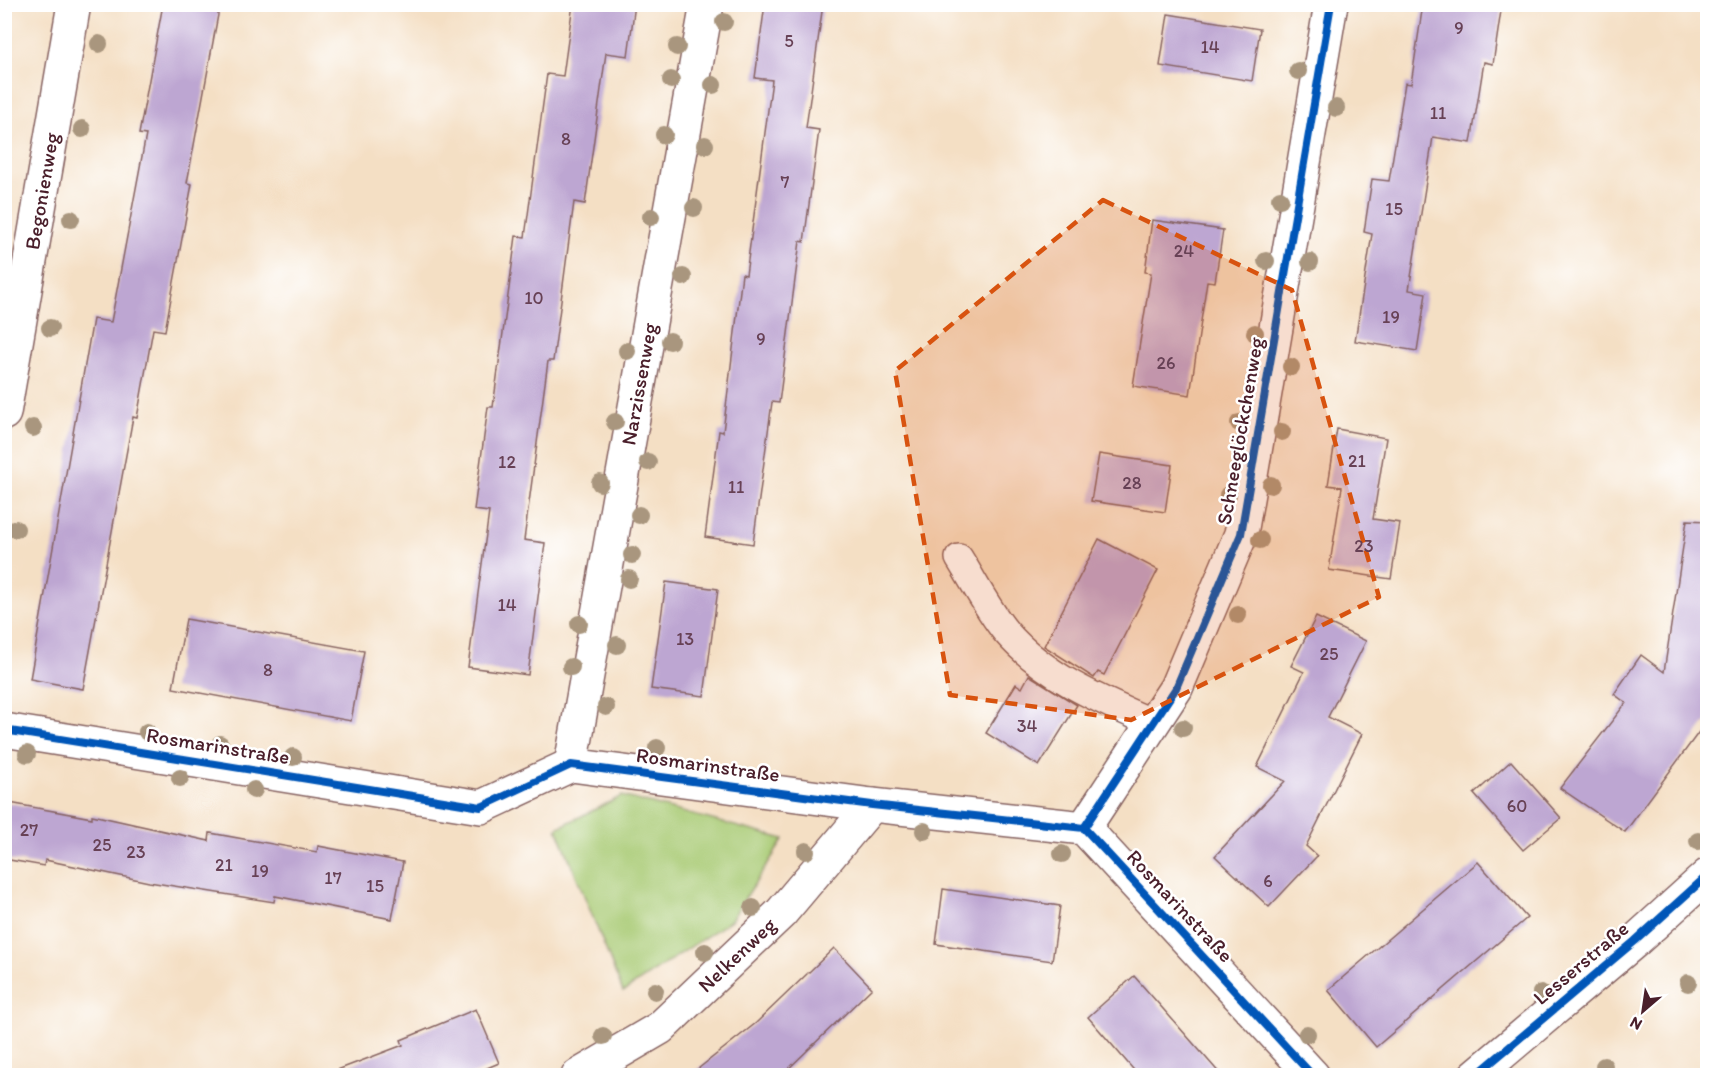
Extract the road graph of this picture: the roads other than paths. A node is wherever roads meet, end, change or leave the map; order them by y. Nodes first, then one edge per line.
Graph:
1 (74, 4) edge
2 (707, 4) edge
3 (1331, 4) edge
4 (4, 413) edge
5 (959, 558) dead end
6 (1153, 723) junction
7 (4, 730) edge
8 (572, 765) junction
9 (872, 805) junction
10 (1084, 828) junction
11 (1707, 875) edge
12 (578, 1076) edge
13 (1313, 1076) edge
14 (1475, 1076) edge

1 - 4 street, Begonienweg
2 - 8 street, Narzissenweg
3 - 6 street, Schneeglöckchenweg
5 - 6 lane
6 - 10 street, Schneeglöckchenweg
7 - 8 street, Rosmarinstraße
8 - 9 street, Rosmarinstraße
9 - 10 street, Rosmarinstraße
9 - 12 street, Nelkenweg
10 - 13 street, Rosmarinstraße
11 - 14 street, Lesserstraße

